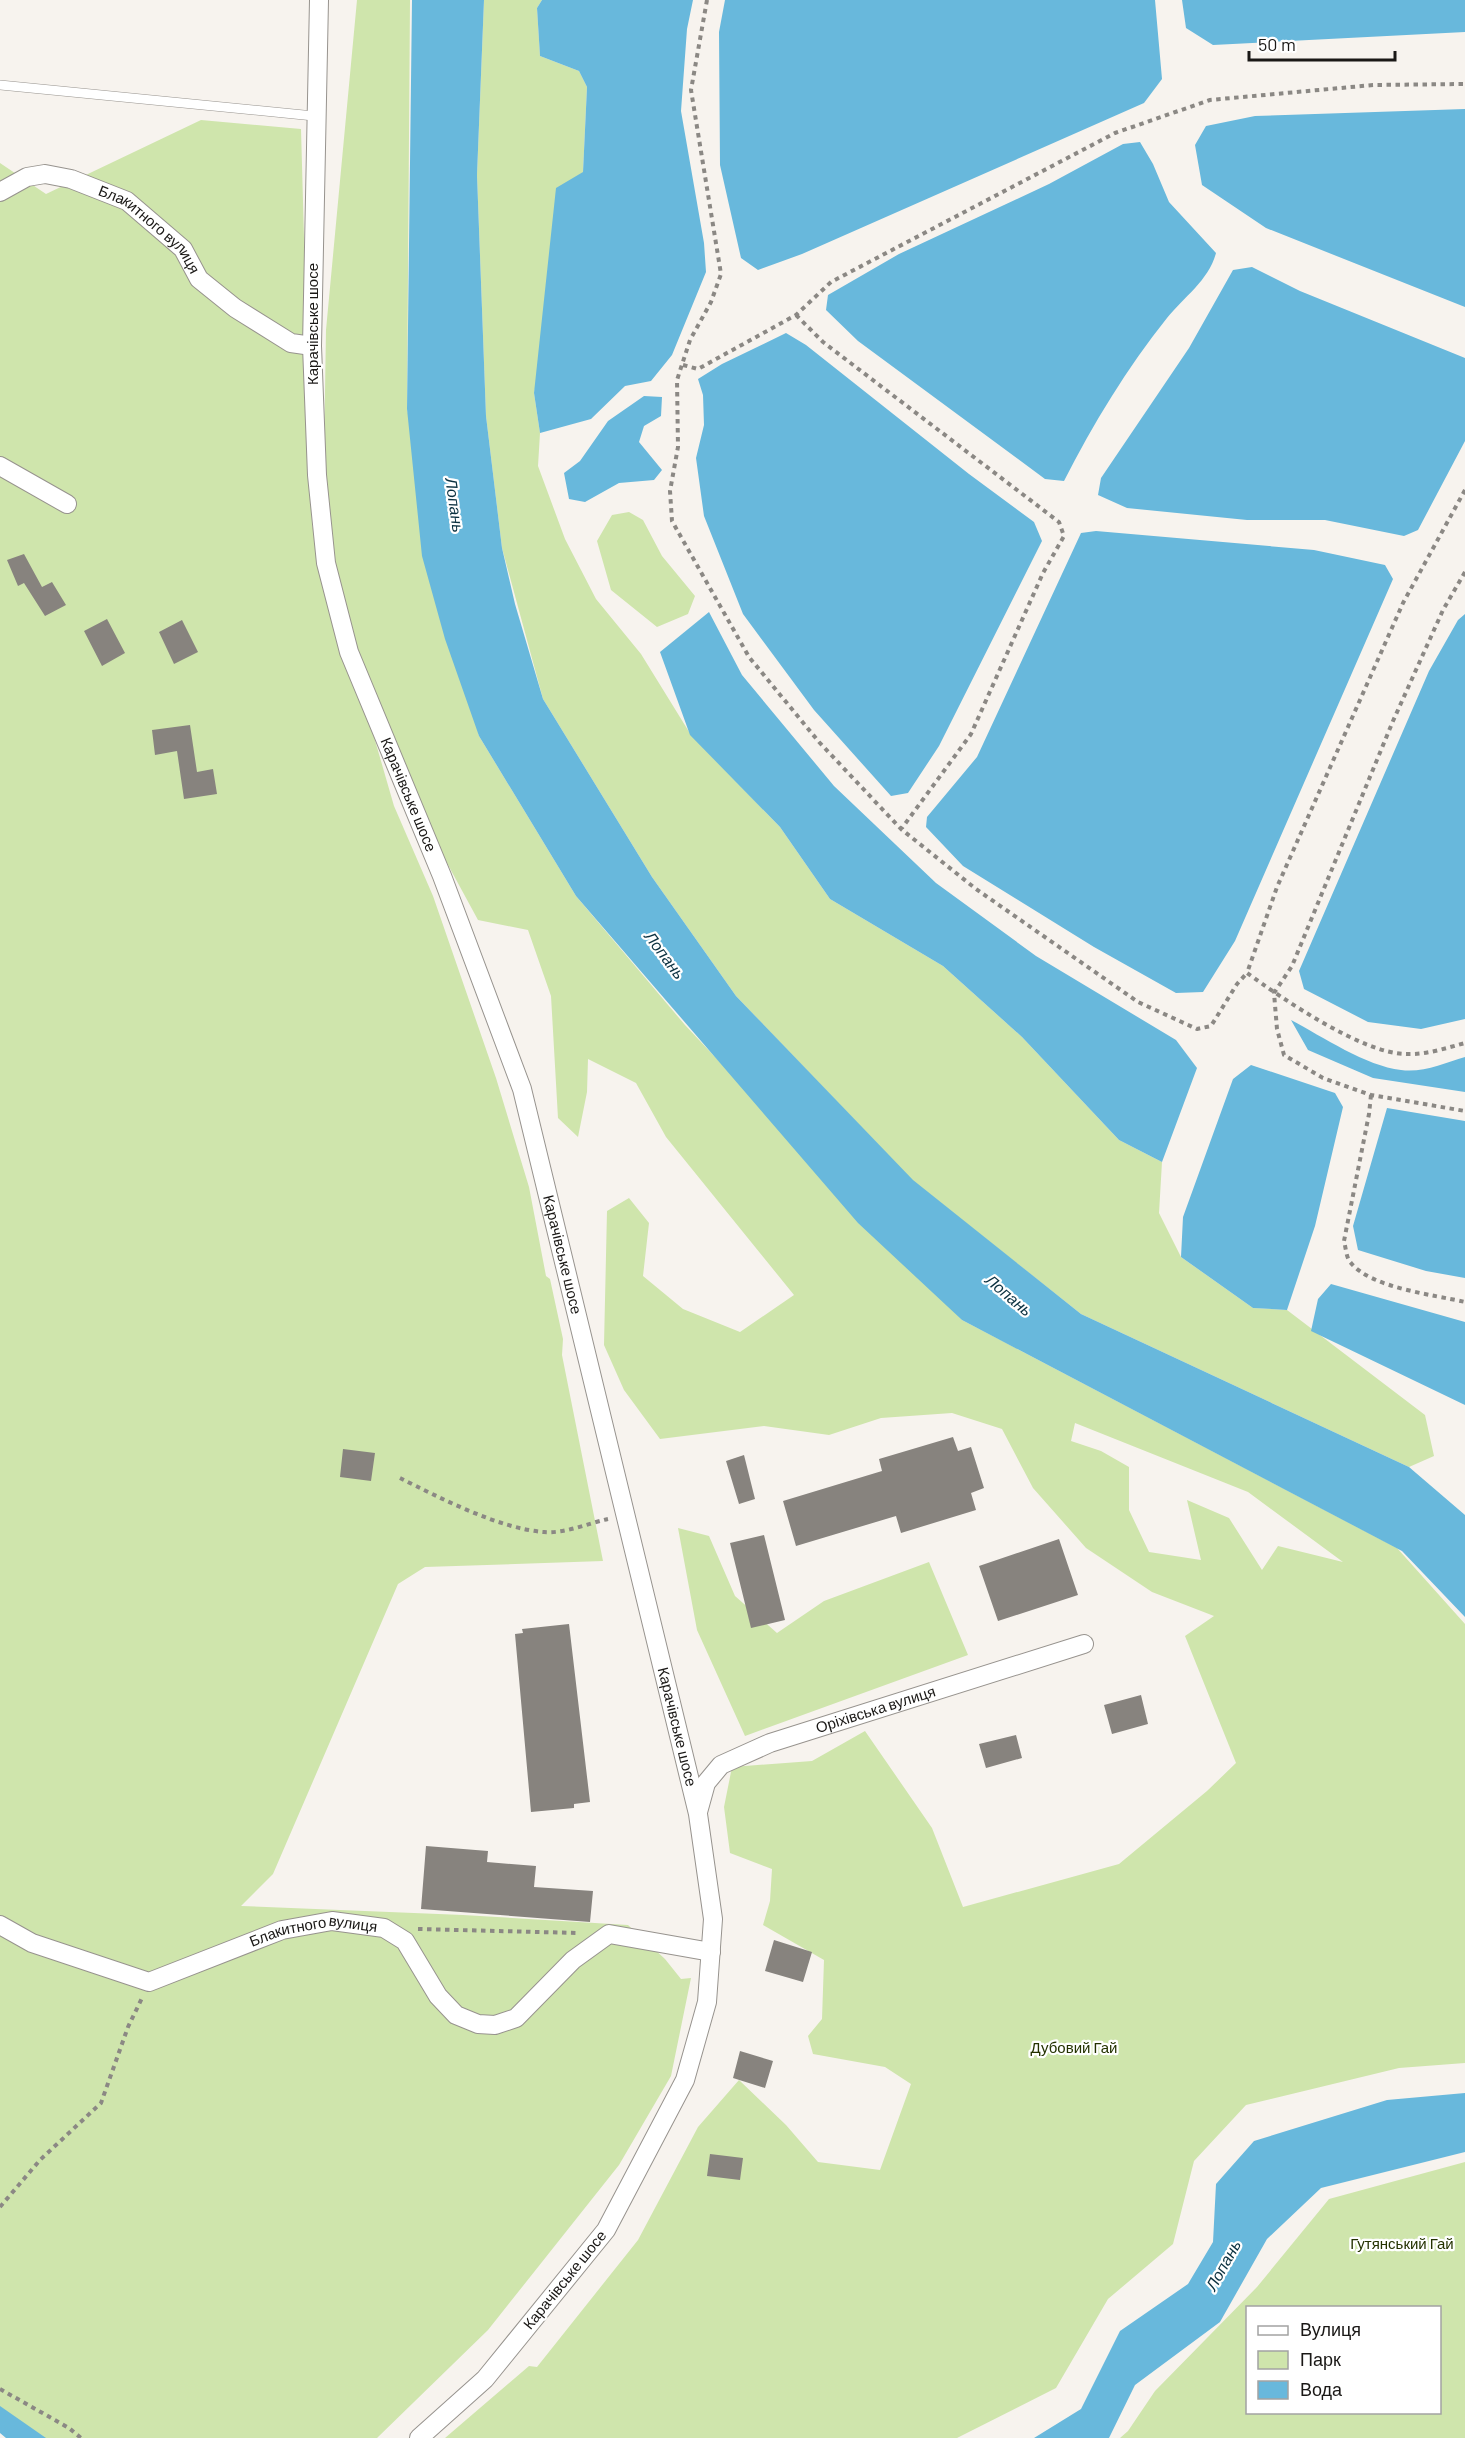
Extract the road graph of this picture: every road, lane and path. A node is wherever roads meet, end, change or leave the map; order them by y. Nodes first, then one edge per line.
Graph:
1 (319, 0) edge
2 (707, 0) edge
3 (1465, 84) edge
4 (0, 85) edge
5 (314, 116) junction
6 (0, 192) edge
7 (796, 315) junction
8 (312, 346) junction
9 (683, 365) junction
10 (0, 466) edge
11 (1465, 490) edge
12 (67, 504) dead end
13 (1465, 572) edge
14 (901, 829) junction
15 (1247, 973) junction
16 (1274, 993) junction
17 (1465, 1043) edge
18 (1371, 1095) junction
19 (1465, 1111) edge
20 (1465, 1302) edge
21 (400, 1478) dead end
22 (627, 1515) junction
23 (1084, 1644) dead end
24 (698, 1814) junction
25 (0, 1925) edge
26 (384, 1929) junction
27 (609, 1934) junction
28 (711, 1952) junction
29 (149, 1982) junction
30 (0, 2207) edge
31 (0, 2389) edge
32 (81, 2438) edge
33 (419, 2438) edge

1 - 5 street, Карачівське шосе
2 - 9 path
3 - 7 path
4 - 5 lane
5 - 8 street, Карачівське шосе
6 - 8 street, Блакитного вулиця
7 - 9 path
7 - 14 path
8 - 22 street, Карачівське шосе
9 - 14 path
10 - 12 street
11 - 15 path
13 - 16 path
14 - 15 path
15 - 16 path
16 - 17 path
16 - 18 path
18 - 19 path
18 - 20 path
21 - 22 path
22 - 24 street, Карачівське шосе
23 - 24 street, Оріхівська вулиця
24 - 28 street, Карачівське шосе
25 - 29 street
26 - 27 path
26 - 27 street, Блакитного вулиця
26 - 29 street, Блакитного вулиця
27 - 28 street
28 - 33 street, Карачівське шосе
29 - 30 path
31 - 32 path

